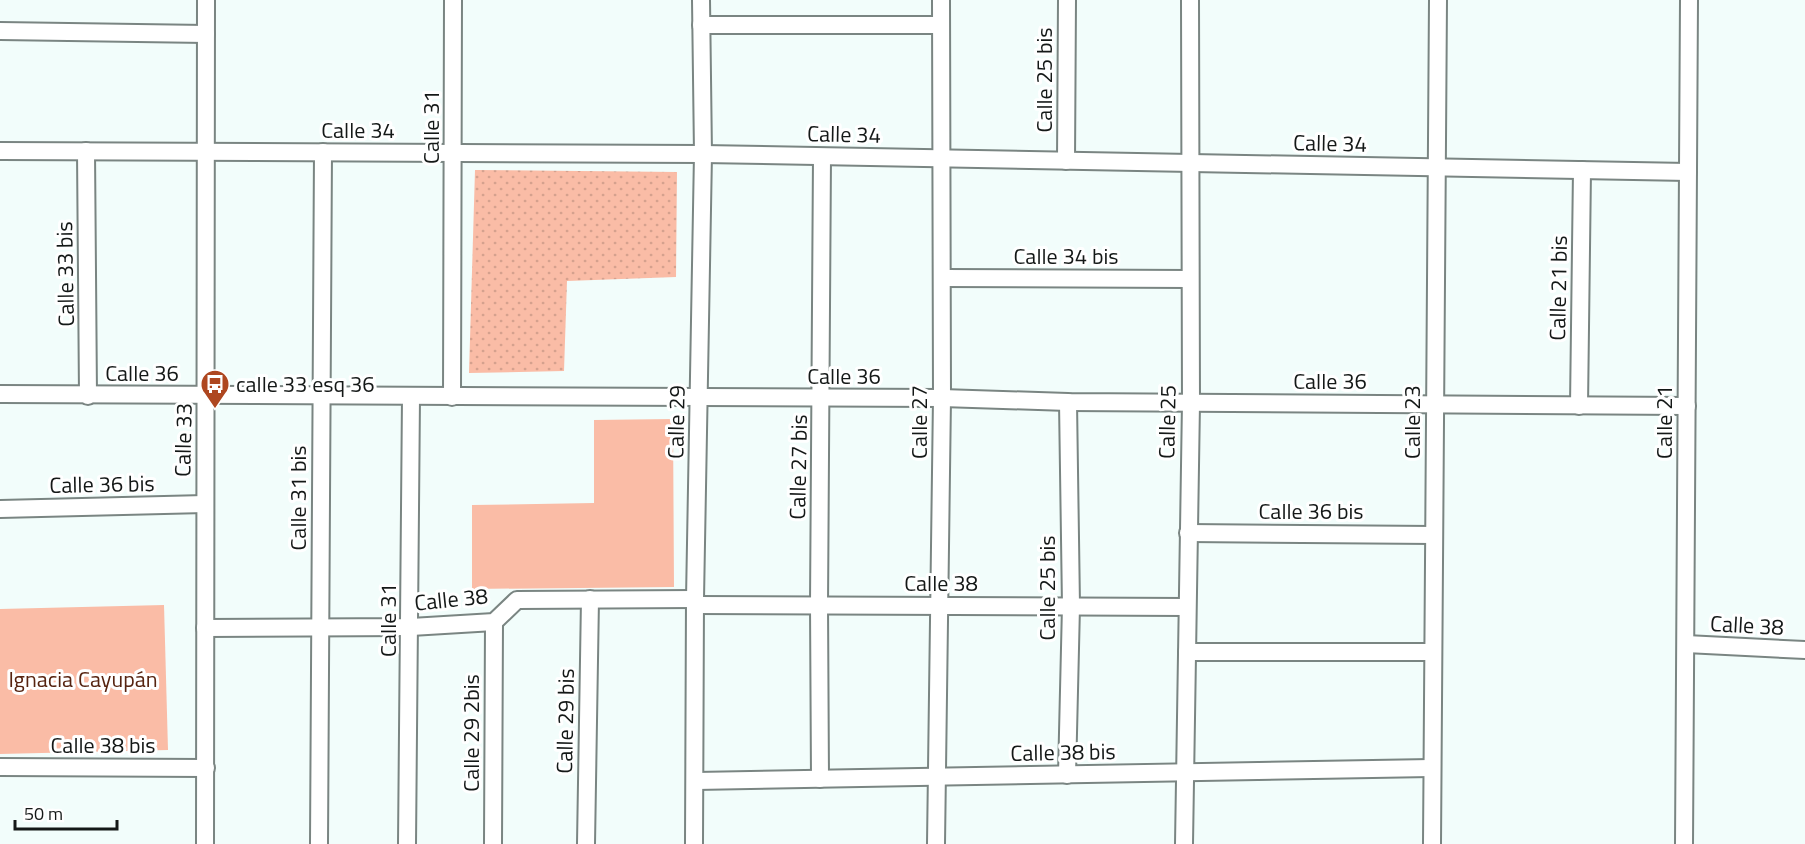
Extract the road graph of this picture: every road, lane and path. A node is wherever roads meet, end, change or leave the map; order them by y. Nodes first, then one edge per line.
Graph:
1 (206, 0) edge
2 (453, 0) edge
3 (701, 0) edge
4 (941, 0) edge
5 (1067, 0) edge
6 (1190, 0) edge
7 (1438, 0) edge
8 (1689, 0) edge
9 (701, 25) junction
10 (941, 25) junction
11 (0, 31) edge
12 (206, 34) junction
13 (0, 151) edge
14 (86, 151) junction
15 (206, 152) junction
16 (323, 152) junction
17 (454, 153) junction
18 (703, 154) junction
19 (822, 156) junction
20 (941, 158) junction
21 (1066, 161) junction
22 (1189, 163) junction
23 (1436, 167) junction
24 (1582, 170) junction
25 (1688, 172) junction
26 (942, 278) junction
27 (1190, 279) junction
28 (0, 394) edge
29 (88, 396) junction
30 (206, 396) junction
31 (322, 397) junction
32 (411, 397) junction
33 (452, 397) junction
34 (699, 398) junction
35 (821, 398) junction
36 (942, 398) junction
37 (1068, 402) junction
38 (1191, 403) junction
39 (1435, 404) junction
40 (1579, 406) junction
41 (1687, 406) junction
42 (205, 504) junction
43 (0, 509) edge
44 (1188, 533) junction
45 (1434, 535) junction
46 (590, 599) junction
47 (695, 602) junction
48 (819, 605) junction
49 (940, 606) junction
50 (1071, 606) junction
51 (1187, 607) junction
52 (494, 622) junction
53 (320, 627) junction
54 (411, 627) junction
55 (205, 628) junction
56 (1686, 644) junction
57 (1805, 650) edge
58 (1187, 652) junction
59 (1433, 652) junction
60 (0, 768) edge
61 (206, 768) junction
62 (1431, 768) junction
63 (1186, 772) junction
64 (1067, 775) junction
65 (936, 777) junction
66 (820, 779) junction
67 (696, 781) junction
68 (205, 844) edge
69 (319, 844) edge
70 (407, 844) edge
71 (493, 844) edge
72 (586, 844) edge
73 (694, 844) edge
74 (936, 844) edge
75 (1184, 844) edge
76 (1432, 844) edge
77 (1684, 844) edge

1 - 12 street, Calle 33
2 - 17 street, Calle 31
3 - 9 street, Calle 29
4 - 10 street, Calle 27
5 - 21 street, Calle 25 bis
6 - 22 street, Calle 25
7 - 23 street, Calle 23
8 - 25 street, Calle 21
9 - 10 street
9 - 18 street, Calle 29
10 - 20 street, Calle 27
11 - 12 street
12 - 15 street, Calle 33
13 - 14 street, Calle 34
14 - 15 street, Calle 34
14 - 29 street, Calle 33 bis
15 - 16 street, Calle 34
15 - 30 street, Calle 33
16 - 17 street, Calle 34
16 - 31 street, Calle 31 bis
17 - 18 street, Calle 34
17 - 33 street, Calle 31
18 - 19 street, Calle 34
18 - 34 street, Calle 29
19 - 20 street, Calle 34
19 - 35 street, Calle 27 bis
20 - 21 street, Calle 34
20 - 26 street, Calle 27
21 - 22 street, Calle 34
22 - 23 street, Calle 34
22 - 27 street, Calle 25
23 - 24 street, Calle 34
23 - 39 street, Calle 23
24 - 25 street, Calle 34
24 - 40 street, Calle 21 bis
25 - 41 street, Calle 21
26 - 27 street, Calle 34 bis
26 - 36 street, Calle 27
27 - 38 street, Calle 25
28 - 29 street, Calle 36
29 - 30 street, Calle 36
30 - 31 street, Calle 36
30 - 42 street, Calle 33
31 - 32 street, Calle 36
31 - 53 street, Calle 31 bis
32 - 33 street, Calle 36
32 - 54 street, Calle 31
33 - 34 street, Calle 36
34 - 35 street, Calle 36
34 - 47 street, Calle 29
35 - 36 street, Calle 36
35 - 48 street, Calle 27 bis
36 - 37 street, Calle 36
36 - 49 street, Calle 27
37 - 38 street, Calle 36
37 - 50 street, Calle 25 bis
38 - 39 street, Calle 36
38 - 44 street, Calle 25
39 - 40 street, Calle 36
39 - 45 street, Calle 23
40 - 41 street, Calle 36
41 - 56 street, Calle 21
42 - 43 street, Calle 36 bis
42 - 55 street, Calle 33
44 - 45 street, Calle 36 bis
44 - 51 street, Calle 25
45 - 59 street, Calle 23
46 - 47 street, Calle 38
46 - 52 street, Calle 38
46 - 72 street, Calle 29 bis
47 - 48 street, Calle 38
47 - 67 street, Calle 29
48 - 49 street, Calle 38
48 - 66 street, Calle 27 bis
49 - 50 street, Calle 38
49 - 65 street, Calle 27
50 - 51 street, Calle 38
50 - 64 street, Calle 25 bis
51 - 58 street, Calle 25
52 - 54 street, Calle 38
52 - 71 street, Calle 29 2bis
53 - 54 street, Calle 38
53 - 55 street, Calle 38
53 - 69 street, Calle 31 bis
54 - 70 street, Calle 31
55 - 61 street, Calle 33
56 - 57 street, Calle 38
56 - 77 street, Calle 21
58 - 59 street
58 - 63 street, Calle 25
59 - 62 street, Calle 23
60 - 61 street, Calle 38 bis
61 - 68 street, Calle 33
62 - 63 street, Calle 38 bis
62 - 76 street, Calle 23
63 - 64 street, Calle 38 bis
63 - 75 street, Calle 25
64 - 65 street, Calle 38 bis
65 - 66 street, Calle 38 bis
65 - 74 street, Calle 27
66 - 67 street, Calle 38 bis
67 - 73 street, Calle 29

